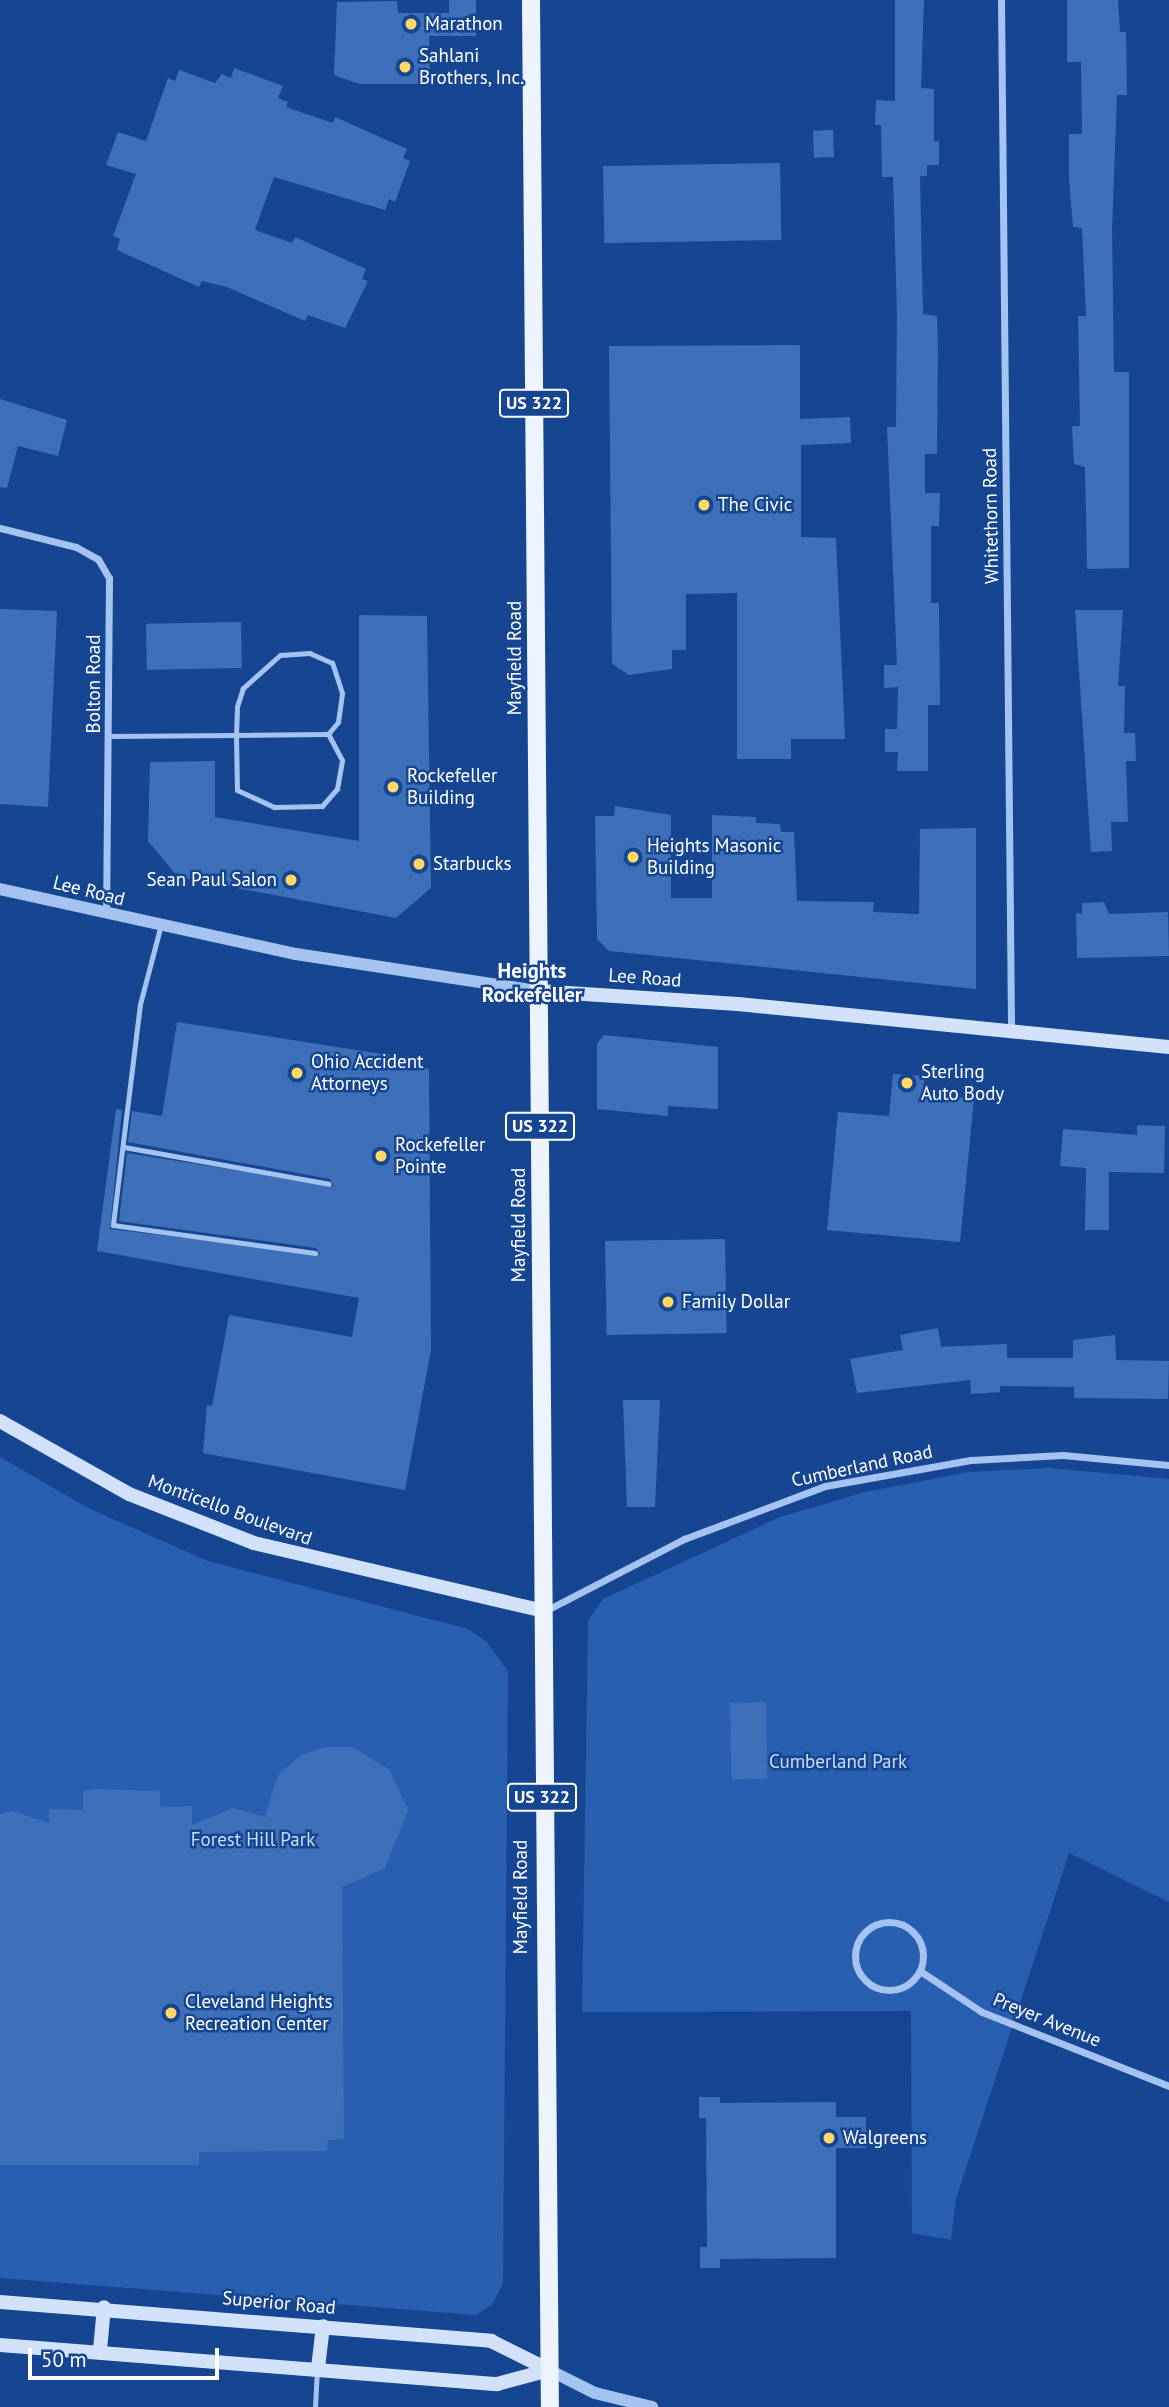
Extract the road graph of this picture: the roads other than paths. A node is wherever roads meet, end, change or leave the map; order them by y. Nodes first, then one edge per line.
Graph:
1 (531, 0) edge
2 (1001, 0) edge
3 (0, 528) edge
4 (328, 734) junction
5 (236, 735) junction
6 (110, 736) junction
7 (0, 889) edge
8 (106, 915) junction
9 (160, 928) junction
10 (538, 991) junction
11 (1011, 1032) junction
12 (1169, 1046) edge
13 (124, 1147) junction
14 (328, 1184) dead end
15 (315, 1253) dead end
16 (0, 1421) edge
17 (1169, 1465) edge
18 (544, 1611) junction
19 (920, 1971) junction
20 (1169, 2086) edge
21 (0, 2302) edge
22 (104, 2307) junction
23 (323, 2326) junction
24 (0, 2344) edge
25 (100, 2350) junction
26 (318, 2368) junction
27 (548, 2370) junction
28 (315, 2407) edge
29 (550, 2407) edge
30 (652, 2407) edge

1 - 10 main road, Mayfield Road / US 322
2 - 11 street, Whitethorn Road
3 - 6 street, Bolton Road
4 - 5 lane
4 - 5 lane
4 - 5 lane
5 - 6 lane
6 - 8 street, Bolton Road
7 - 8 street, Lee Road
8 - 9 street, Lee Road
9 - 10 street, Lee Road
9 - 13 lane
10 - 11 main road, Lee Road
10 - 18 main road, Mayfield Road / US 322
11 - 12 main road, Lee Road
13 - 14 lane
13 - 15 lane
16 - 18 main road, Monticello Boulevard
17 - 18 street, Cumberland Road
18 - 27 main road, Mayfield Road / US 322
19 - 19 street
19 - 20 street, Preyer Avenue
21 - 22 main road, Superior Road
22 - 23 main road, Superior Road
22 - 25 main road
23 - 26 main road
23 - 27 main road, Superior Road
24 - 25 main road
25 - 26 main road
26 - 27 main road
26 - 28 lane
27 - 29 main road, Mayfield Road / US 322
27 - 30 street, Superior Road

